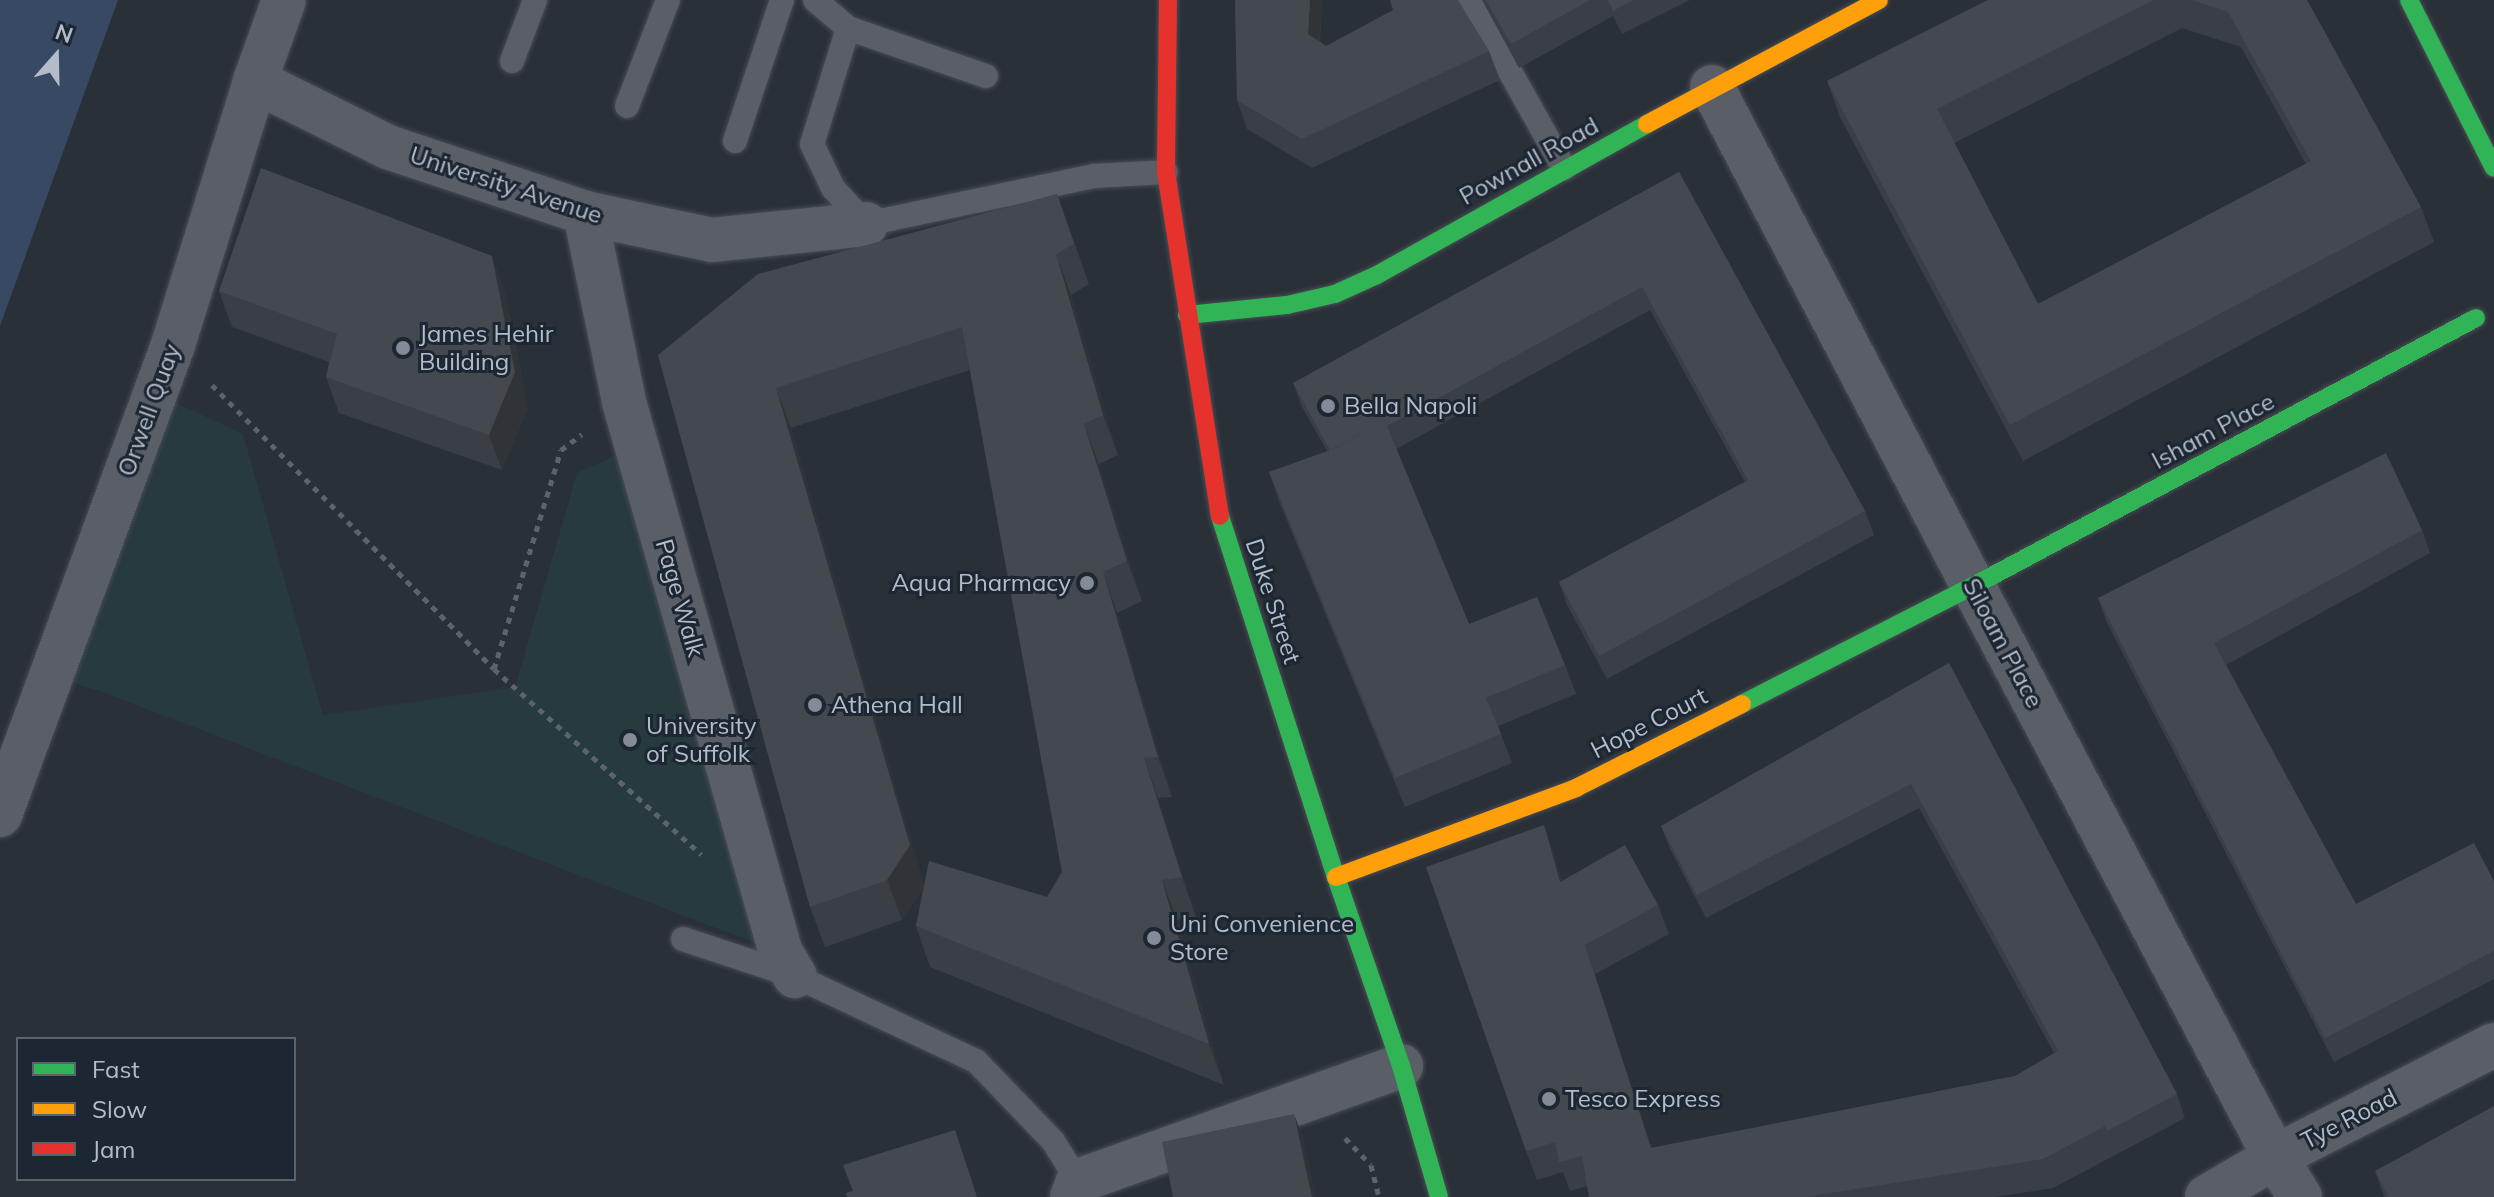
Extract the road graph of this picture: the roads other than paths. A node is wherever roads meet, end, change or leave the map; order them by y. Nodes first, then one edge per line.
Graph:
1 (284, 0) edge
2 (535, 0) edge
3 (668, 0) edge
4 (782, 0) edge
5 (815, 0) edge
6 (1168, 0) edge
7 (1470, 0) edge
8 (1879, 0) edge
9 (2409, 0) edge
10 (848, 28) junction
11 (512, 61) dead end
12 (986, 76) dead end
13 (255, 81) junction
14 (1712, 87) junction
15 (627, 106) dead end
16 (735, 141) dead end
17 (1564, 168) junction
18 (2494, 168) edge
19 (1166, 172) junction
20 (585, 213) junction
21 (866, 224) junction
22 (1187, 315) junction
23 (2476, 318) dead end
24 (1973, 586) junction
25 (0, 815) edge
26 (1336, 877) junction
27 (683, 939) dead end
28 (795, 976) junction
29 (2494, 1045) edge
30 (1401, 1066) junction
31 (2275, 1157) junction
32 (1075, 1189) edge
33 (1439, 1197) edge
34 (2207, 1197) edge
35 (2300, 1197) edge

1 - 13 street, Orwell Quay
2 - 11 lane
3 - 15 lane
4 - 16 lane
5 - 10 lane
6 - 19 street, Duke Street
7 - 17 lane
8 - 14 street, Pownall Road
9 - 18 street
10 - 12 lane
10 - 21 lane
13 - 20 street, University Avenue
13 - 25 street, Orwell Quay
14 - 17 street, Pownall Road
14 - 24 street, Siloam Place
17 - 22 street, Pownall Road
19 - 21 lane, University Avenue
19 - 22 street, Duke Street
20 - 21 street, University Avenue
20 - 28 street, Page Walk
22 - 26 street, Duke Street
23 - 24 street, Isham Place
24 - 26 street, Hope Court
24 - 31 street, Siloam Place
26 - 30 street, Duke Street
27 - 28 lane
28 - 32 lane
29 - 31 street, Tye Road
30 - 32 street
30 - 33 street, Duke Street
31 - 34 street, Tye Road
31 - 35 street, Siloam Place

